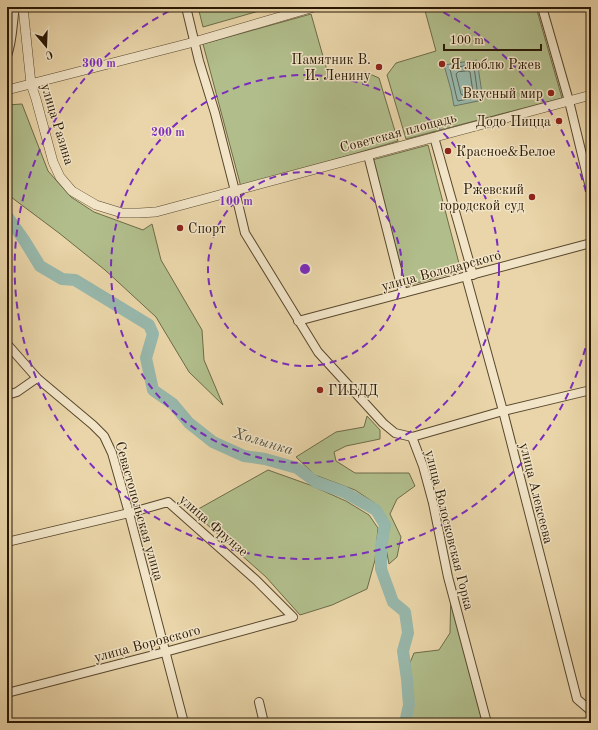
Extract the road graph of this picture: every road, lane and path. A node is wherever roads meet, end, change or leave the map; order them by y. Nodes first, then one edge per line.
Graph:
1 (15, 7) edge
2 (23, 7) edge
3 (186, 7) edge
4 (314, 7) edge
5 (542, 7) edge
6 (194, 42) junction
7 (7, 56) edge
8 (31, 84) junction
9 (7, 90) edge
10 (591, 95) edge
11 (569, 101) junction
12 (434, 137) junction
13 (368, 155) junction
14 (235, 191) junction
15 (591, 192) edge
16 (591, 243) edge
17 (469, 275) junction
18 (403, 293) junction
19 (298, 321) junction
20 (7, 344) edge
21 (37, 378) junction
22 (591, 390) edge
23 (7, 395) edge
24 (503, 411) junction
25 (412, 436) junction
26 (129, 513) junction
27 (7, 542) edge
28 (293, 617) joint
29 (165, 652) junction
30 (7, 693) edge
31 (259, 702) dead end
32 (591, 710) edge
33 (184, 723) edge
34 (264, 723) edge
35 (487, 723) edge

1 - 7 street
2 - 8 street, улица Разина
3 - 6 street, улица Волосковская Горка
4 - 6 street
5 - 11 street
6 - 8 street
6 - 14 street, улица Волосковская Горка
8 - 9 street
8 - 14 street, улица Разина
10 - 11 street, Советская площадь
11 - 12 street, Советская площадь
11 - 15 street
12 - 13 street, Советская площадь
12 - 17 street, улица Алексеева
13 - 14 street, Советская площадь
13 - 18 street
14 - 19 street, улица Волосковская Горка
16 - 17 street, улица Володарского
17 - 18 street, улица Володарского
17 - 24 street, улица Алексеева
18 - 19 street, улица Володарского
19 - 25 street, улица Волосковская Горка
20 - 21 street, Севастопольская улица
21 - 23 street
21 - 26 street, Севастопольская улица
22 - 24 street
24 - 25 street
24 - 32 street, улица Алексеева
25 - 35 street, улица Волосковская Горка
26 - 27 street, улица Фрунзе
26 - 28 street, улица Фрунзе
26 - 29 street, Севастопольская улица
28 - 29 street, улица Воровского
29 - 30 street, улица Воровского
29 - 33 street, Севастопольская улица
31 - 34 street

